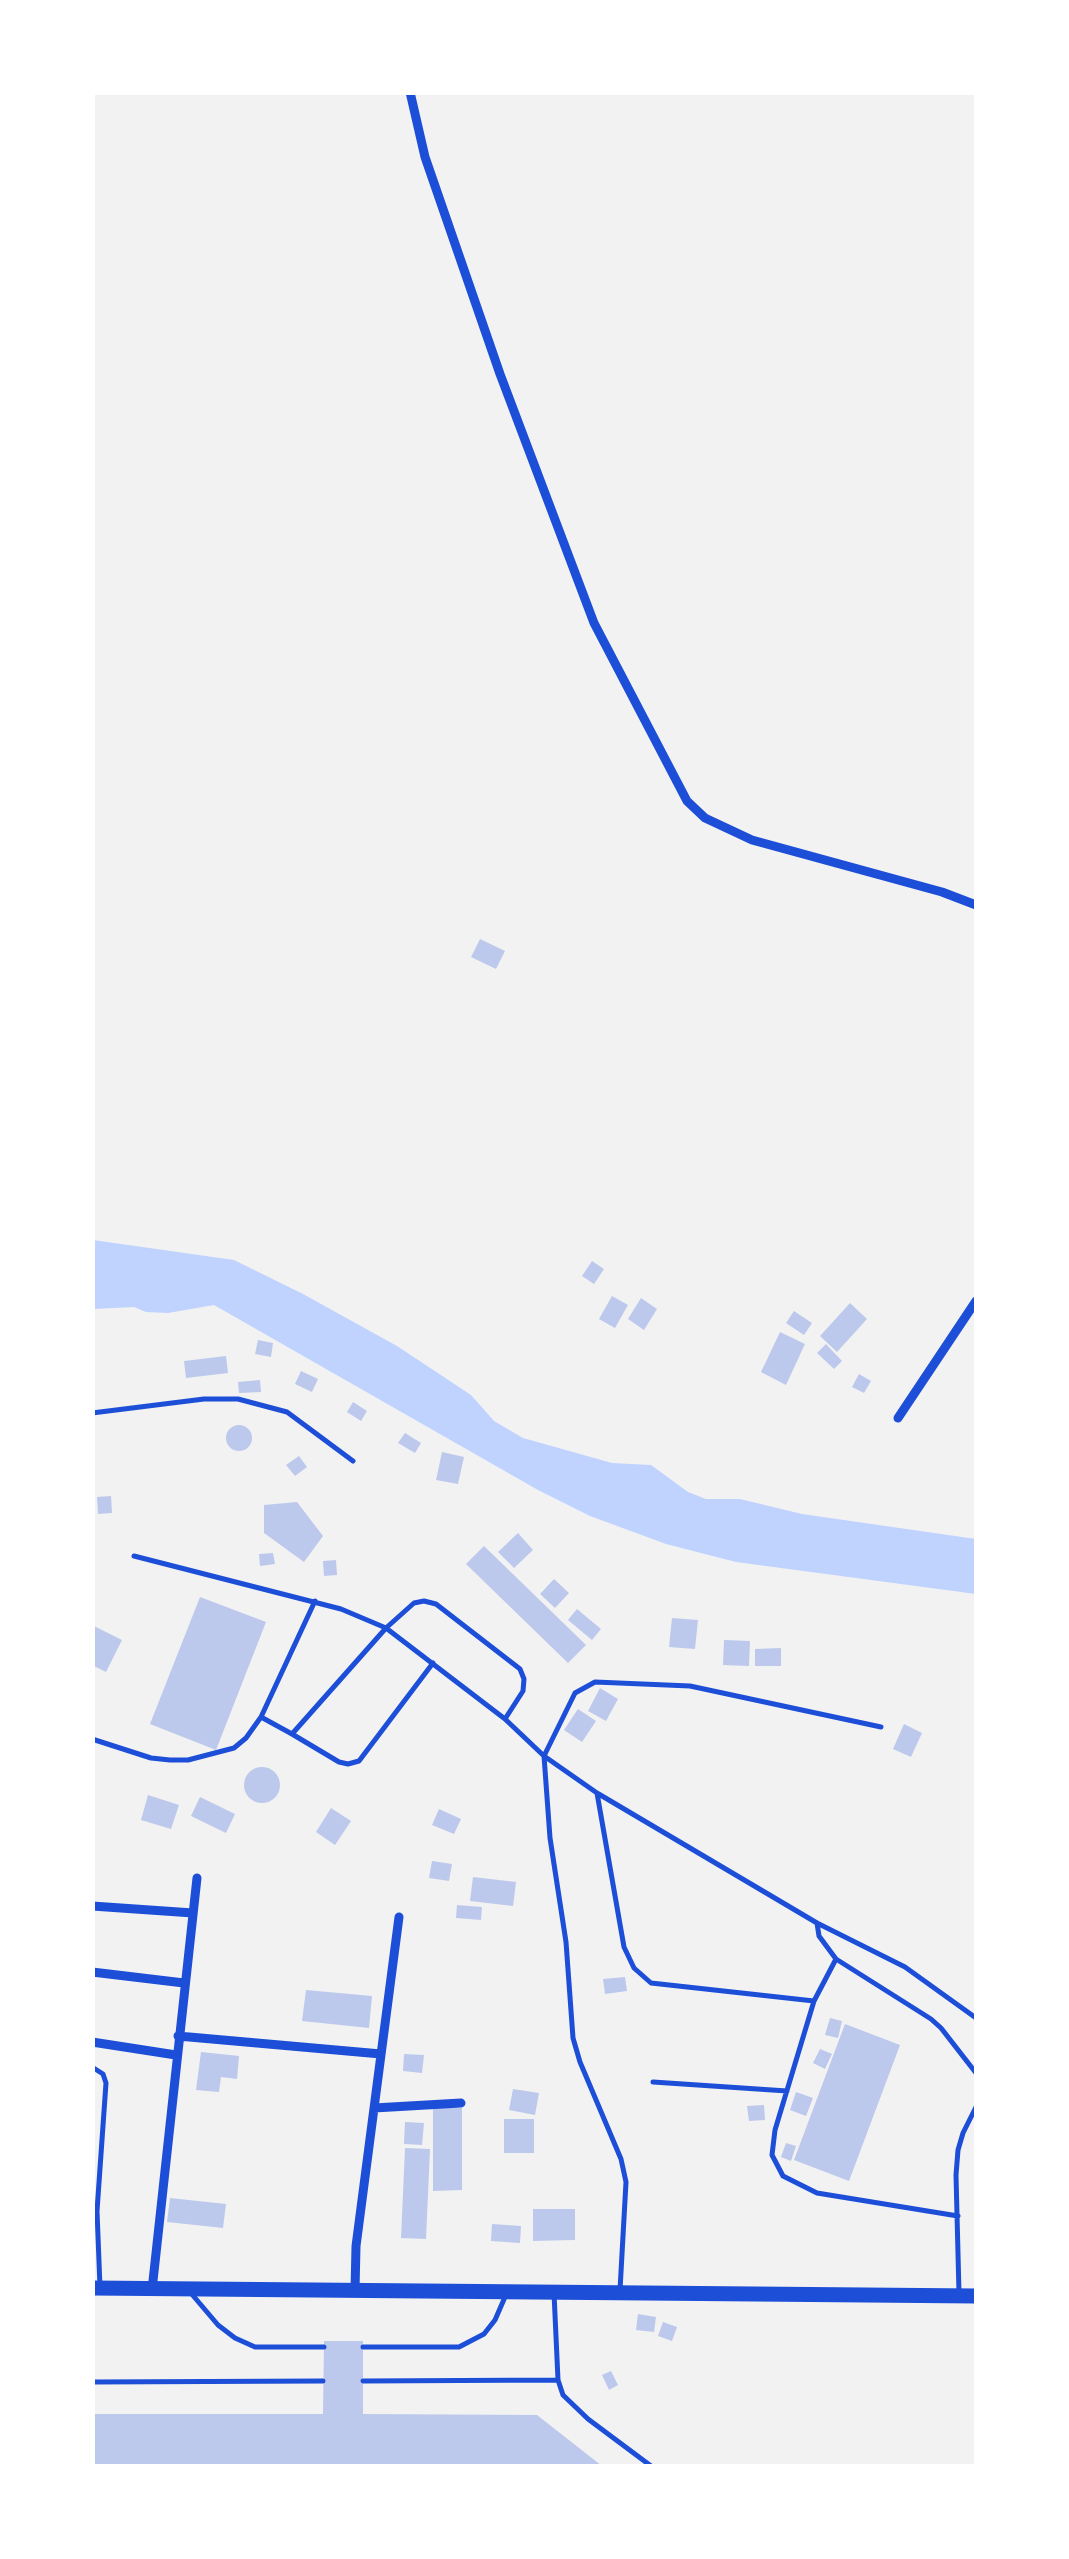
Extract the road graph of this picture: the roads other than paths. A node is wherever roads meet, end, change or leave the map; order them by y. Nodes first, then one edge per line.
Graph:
1 (410, 92) edge
2 (976, 905) edge
3 (976, 1301) edge
4 (92, 1413) edge
5 (898, 1418) dead end
6 (353, 1461) dead end
7 (134, 1556) dead end
8 (314, 1601) junction
9 (386, 1628) junction
10 (433, 1662) junction
11 (261, 1716) junction
12 (505, 1720) junction
13 (881, 1726) dead end
14 (292, 1734) junction
15 (92, 1739) edge
16 (544, 1756) junction
17 (597, 1792) junction
18 (197, 1878) dead end
19 (92, 1906) edge
20 (193, 1913) junction
21 (399, 1917) dead end
22 (817, 1923) junction
23 (836, 1959) junction
24 (92, 1972) edge
25 (184, 1984) junction
26 (814, 2001) junction
27 (976, 2018) edge
28 (178, 2036) junction
29 (92, 2042) edge
30 (176, 2054) junction
31 (381, 2054) junction
32 (92, 2067) edge
33 (976, 2072) edge
34 (653, 2082) dead end
35 (787, 2091) junction
36 (461, 2103) dead end
37 (976, 2107) edge
38 (374, 2108) junction
39 (95, 2210) edge
40 (958, 2216) junction
41 (96, 2288) edge
42 (152, 2290) junction
43 (188, 2290) junction
44 (355, 2291) junction
45 (507, 2292) junction
46 (554, 2293) junction
47 (620, 2293) junction
48 (959, 2296) junction
49 (976, 2296) edge
50 (324, 2347) dead end
51 (363, 2348) dead end
52 (558, 2380) junction
53 (324, 2381) dead end
54 (363, 2381) dead end
55 (92, 2382) edge
56 (652, 2466) edge

1 - 2 street
3 - 5 street
4 - 6 lane
7 - 8 lane
8 - 9 lane
8 - 11 lane
9 - 10 lane
9 - 12 lane
9 - 14 lane
10 - 12 lane
10 - 14 lane
11 - 14 lane
11 - 15 lane
12 - 16 lane
13 - 16 lane
16 - 17 lane
16 - 47 lane
17 - 22 lane
17 - 26 lane
18 - 20 street
19 - 20 street
20 - 25 street
21 - 31 street
22 - 23 lane
22 - 27 lane
23 - 26 lane
23 - 33 lane
24 - 25 street
25 - 28 street
26 - 35 lane
28 - 30 street
28 - 31 street
29 - 30 street
30 - 42 street
31 - 38 street
32 - 39 lane
34 - 35 lane
35 - 40 lane
36 - 38 street
37 - 40 lane
38 - 44 street
39 - 41 lane
40 - 48 lane
41 - 42 main road
42 - 43 main road
43 - 44 main road
43 - 50 lane
44 - 45 main road
45 - 46 main road
45 - 51 lane
46 - 47 main road
46 - 52 lane
47 - 48 main road
48 - 49 main road
52 - 54 lane
52 - 56 lane
53 - 55 lane

